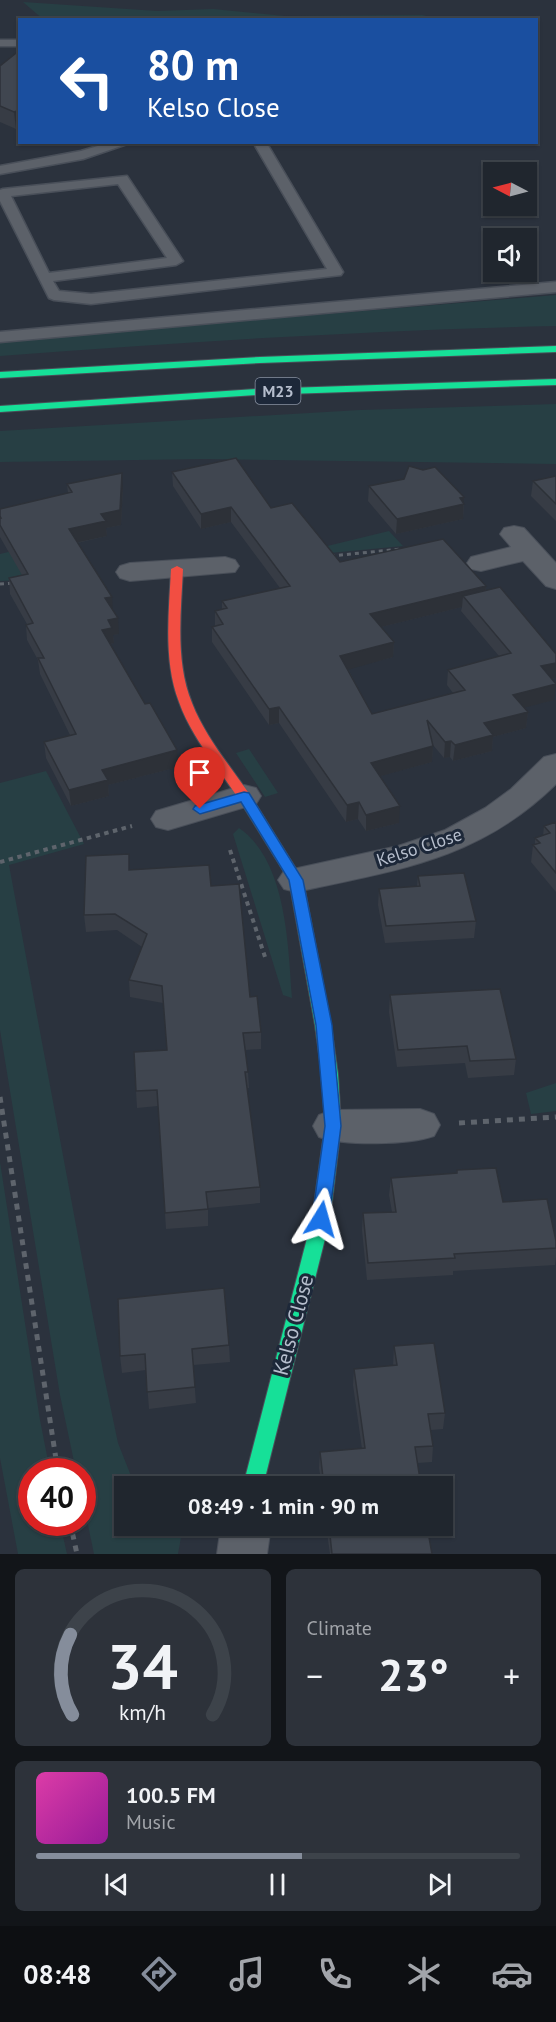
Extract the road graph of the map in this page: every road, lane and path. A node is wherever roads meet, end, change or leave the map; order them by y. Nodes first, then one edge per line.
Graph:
1 (0, 43) edge
2 (18, 43) edge
3 (121, 144) edge
4 (260, 144) edge
5 (0, 170) edge
6 (2, 190) edge
7 (44, 278) junction
8 (556, 287) edge
9 (0, 337) edge
10 (556, 349) edge
11 (0, 375) edge
12 (556, 382) edge
13 (0, 409) edge
14 (403, 549) edge
15 (320, 557) edge
16 (481, 563) dead end
17 (225, 566) dead end
18 (177, 569) junction
19 (130, 572) dead end
20 (556, 580) edge
21 (24, 583) edge
22 (0, 584) edge
23 (556, 764) edge
24 (244, 796) junction
25 (168, 819) joint
26 (0, 862) edge
27 (296, 880) junction
28 (0, 1096) edge
29 (556, 1117) edge
30 (420, 1125) joint
31 (333, 1126) junction
32 (56, 1458) edge
33 (256, 1476) edge
34 (73, 1536) edge
35 (245, 1536) edge
36 (77, 1554) edge
37 (242, 1554) edge

1 - 2 lane
3 - 5 lane
4 - 7 lane
6 - 7 lane
6 - 7 lane
8 - 9 lane
10 - 11 main road, M23
12 - 13 main road, M23
14 - 15 path
16 - 20 street
17 - 18 street
18 - 19 street
18 - 24 main road, Kelso Close
21 - 22 path
23 - 27 street, Kelso Close
24 - 25 street
24 - 27 main road, Kelso Close
25 - 26 path
27 - 31 main road, Kelso Close
28 - 32 path
29 - 30 path
30 - 31 street
31 - 33 main road, Kelso Close
34 - 36 path
35 - 37 street

